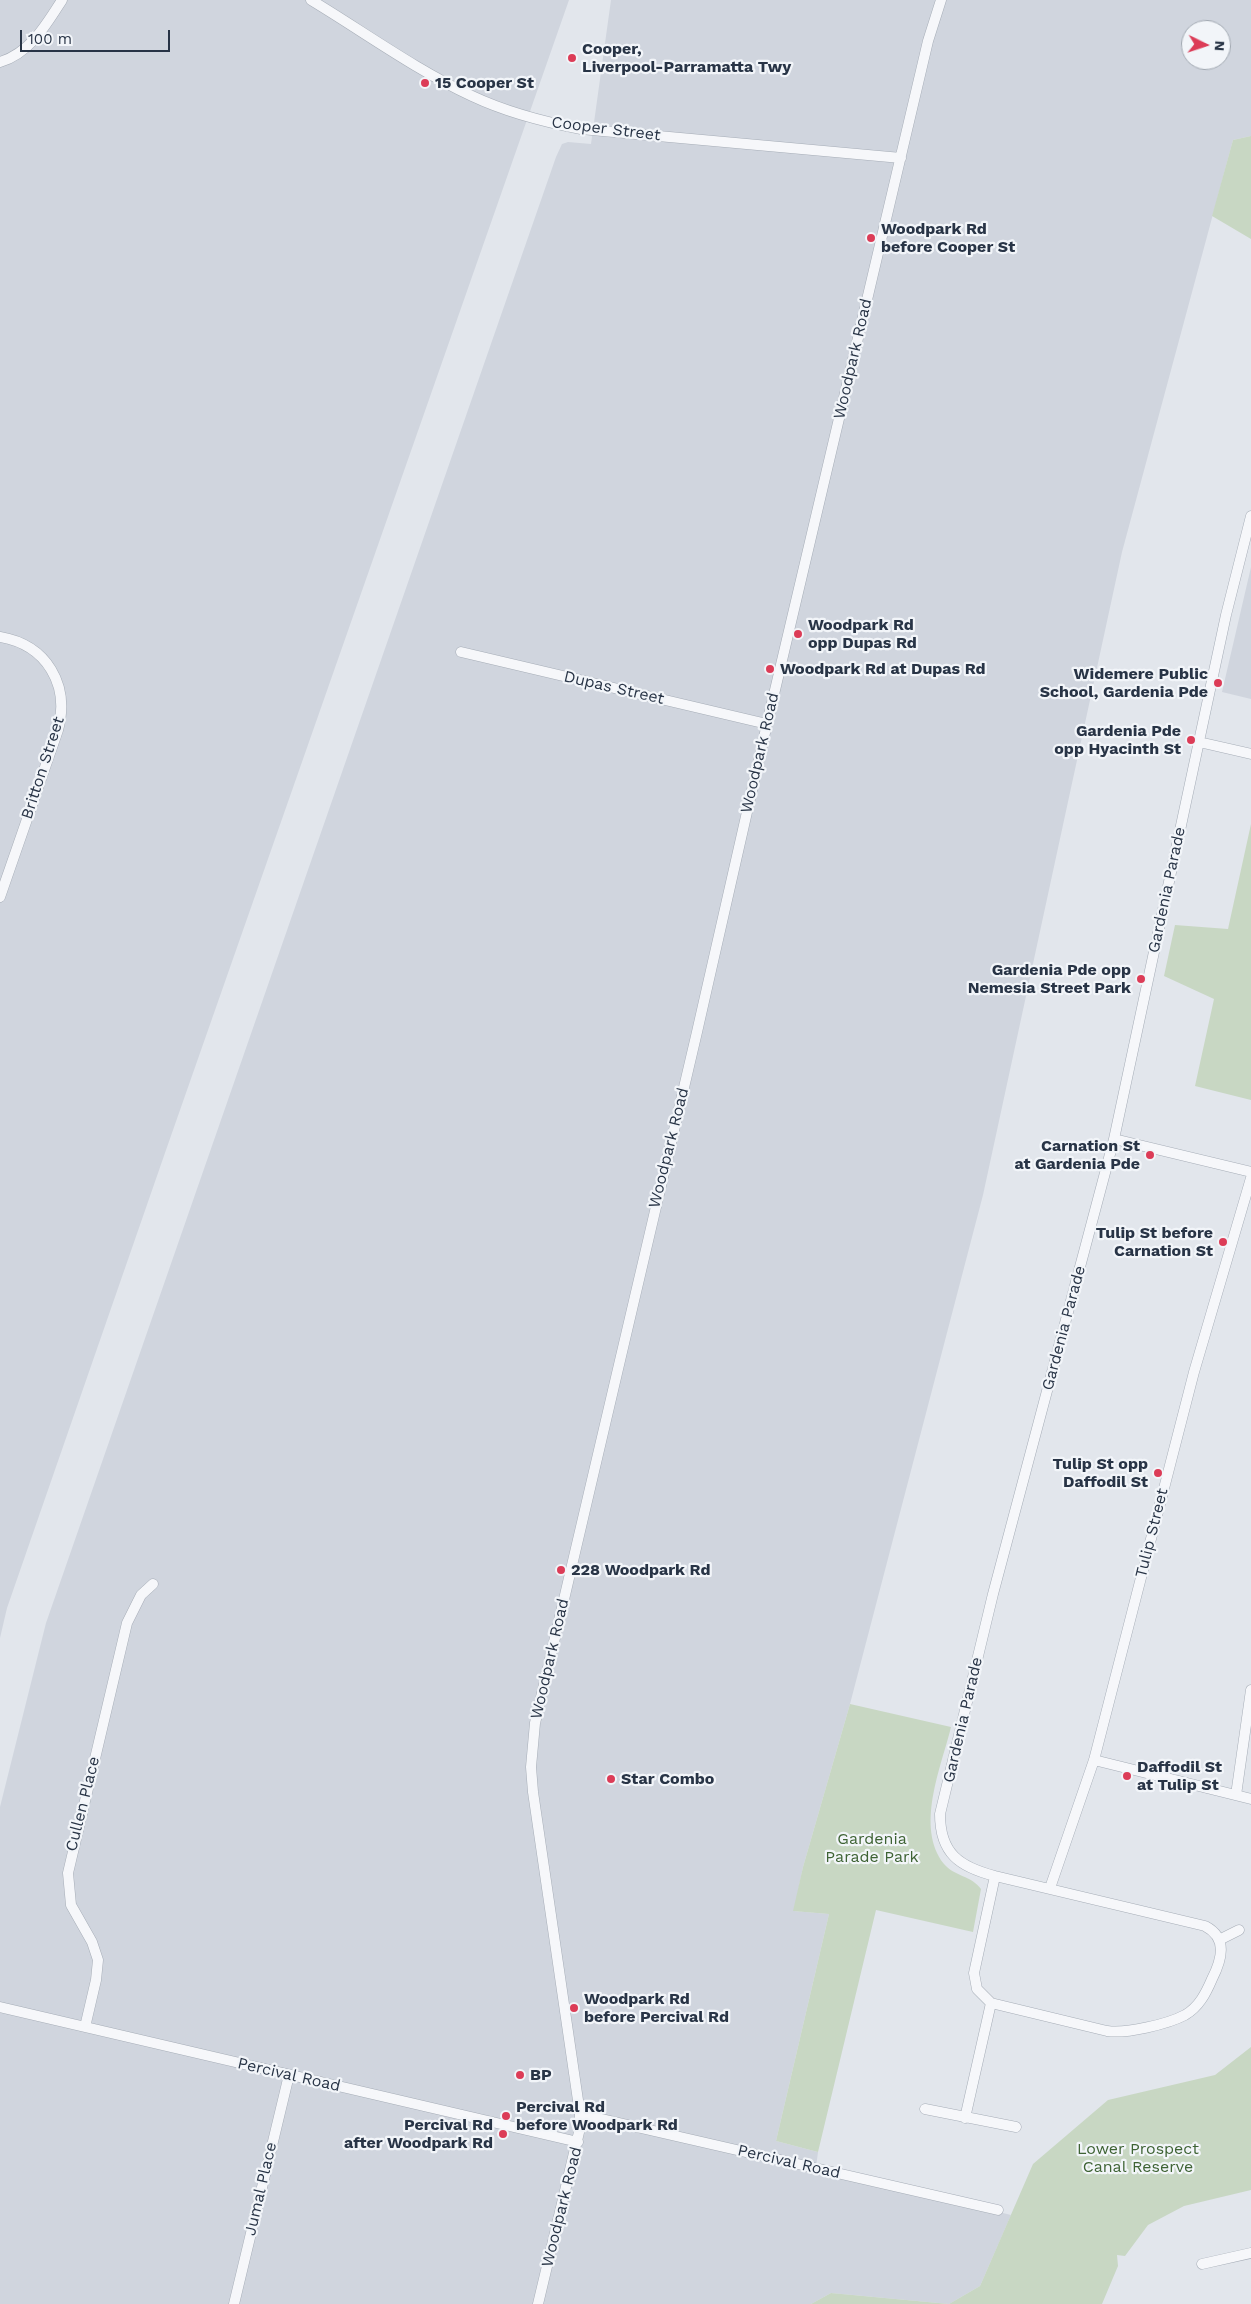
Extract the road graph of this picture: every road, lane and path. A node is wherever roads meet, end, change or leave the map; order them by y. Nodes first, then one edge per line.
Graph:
1 (62, 0) edge
2 (311, 0) edge
3 (941, 0) edge
4 (0, 62) edge
5 (901, 158) junction
6 (1251, 516) edge
7 (0, 637) edge
8 (461, 652) dead end
9 (766, 724) junction
10 (1200, 742) junction
11 (1251, 754) edge
12 (0, 897) edge
13 (1114, 1139) junction
14 (1251, 1172) edge
15 (1251, 1178) edge
16 (153, 1584) dead end
17 (1251, 1690) edge
18 (1094, 1760) junction
19 (1236, 1795) junction
20 (1251, 1799) edge
21 (995, 1876) junction
22 (1050, 1888) junction
23 (1239, 1930) dead end
24 (1219, 1940) junction
25 (991, 2003) junction
26 (0, 2007) edge
27 (85, 2027) junction
28 (289, 2074) junction
29 (925, 2109) dead end
30 (580, 2114) junction
31 (965, 2118) junction
32 (1016, 2128) dead end
33 (578, 2142) junction
34 (998, 2210) dead end
35 (1251, 2253) edge
36 (1202, 2264) dead end
37 (234, 2304) edge
38 (538, 2304) edge

1 - 4 street
2 - 5 street, Cooper Street
3 - 5 street, Woodpark Road
5 - 9 street, Woodpark Road
6 - 10 street, Gardenia Parade
7 - 12 street, Britton Street
8 - 9 street, Dupas Street
9 - 30 street, Woodpark Road
10 - 11 street
10 - 13 street, Gardenia Parade
13 - 14 street
13 - 21 street, Gardenia Parade
15 - 18 street, Tulip Street
16 - 27 street, Cullen Place
17 - 19 street
18 - 19 street
18 - 22 street, Tulip Street
19 - 20 street
21 - 22 street, Gardenia Parade
21 - 25 street
22 - 24 street, Gardenia Parade
23 - 24 street
24 - 25 street
25 - 31 street
26 - 27 street, Percival Road
27 - 28 street, Percival Road
28 - 33 street, Percival Road
28 - 37 street, Jumal Place
29 - 31 street
30 - 33 street, Woodpark Road
30 - 34 street, Percival Road
31 - 32 street
33 - 38 street, Woodpark Road
35 - 36 street

